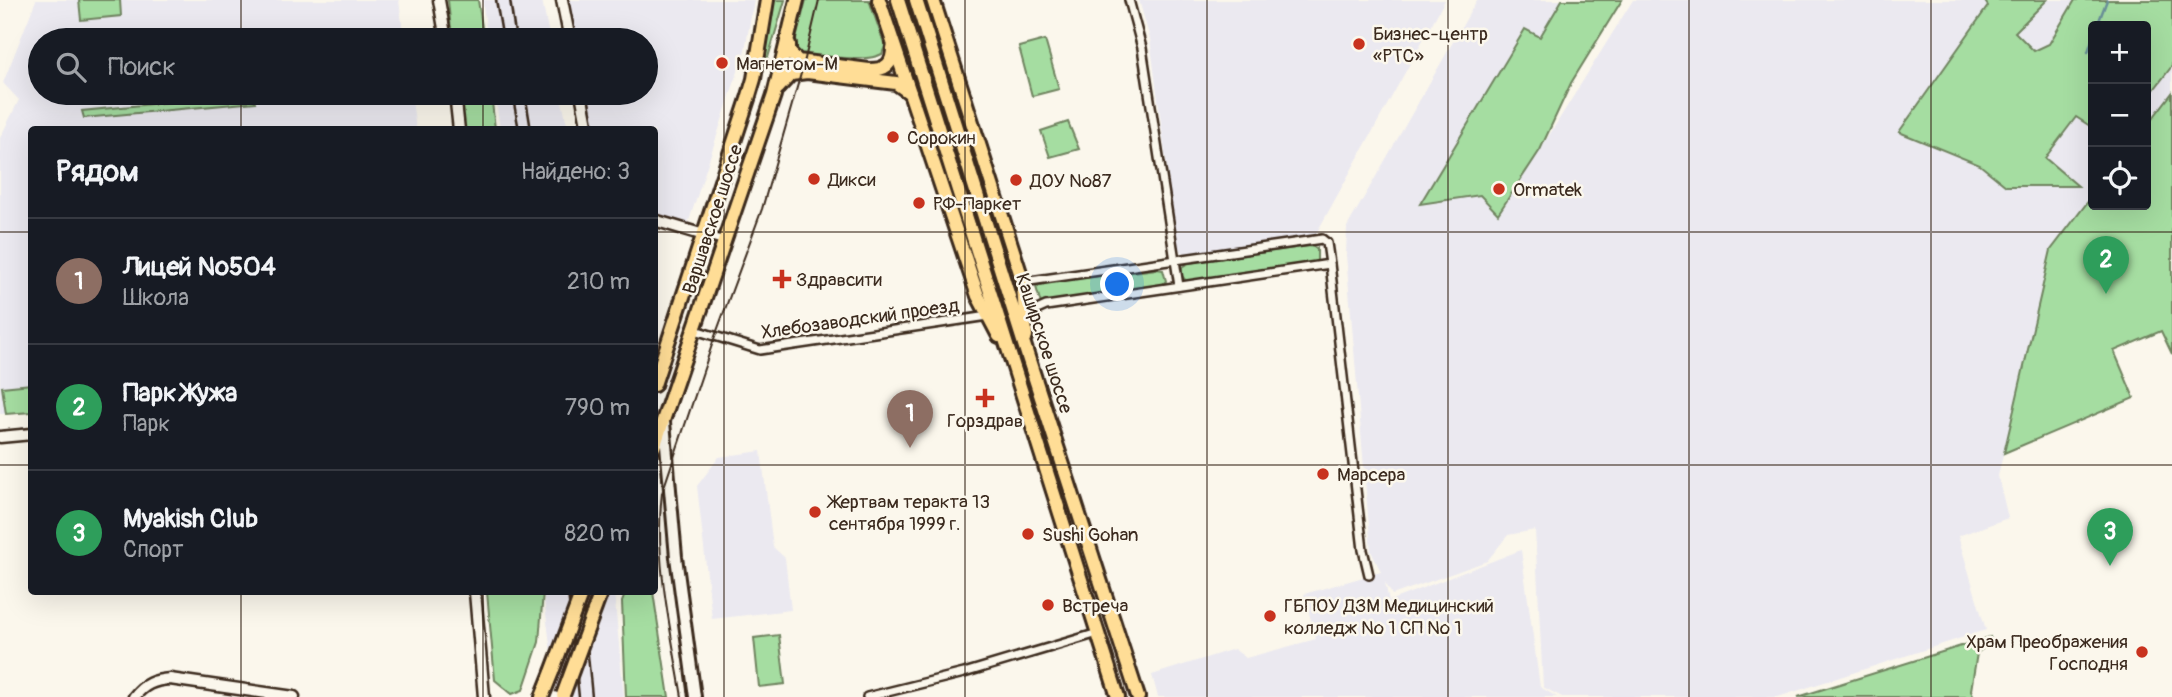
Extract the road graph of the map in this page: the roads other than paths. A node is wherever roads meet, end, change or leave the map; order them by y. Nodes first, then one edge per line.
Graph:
1 (439, 0) edge
2 (562, 0) edge
3 (767, 0) edge
4 (797, 0) edge
5 (879, 0) edge
6 (898, 0) edge
7 (916, 0) edge
8 (933, 0) edge
9 (1129, 0) edge
10 (444, 28) edge
11 (568, 28) edge
12 (789, 37) junction
13 (893, 41) junction
14 (774, 95) junction
15 (914, 101) junction
16 (456, 105) edge
17 (583, 105) edge
18 (459, 126) edge
19 (587, 126) edge
20 (658, 221) edge
21 (704, 235) junction
22 (725, 242) junction
23 (1174, 261) junction
24 (1330, 264) junction
25 (1023, 282) junction
26 (1178, 286) junction
27 (1026, 315) junction
28 (989, 316) junction
29 (695, 330) junction
30 (1027, 354) junction
31 (1014, 364) junction
32 (658, 373) edge
33 (664, 421) junction
34 (28, 434) edge
35 (0, 437) edge
36 (658, 437) edge
37 (1369, 575) dead end
38 (475, 595) edge
39 (581, 595) edge
40 (600, 595) edge
41 (1099, 633) junction
42 (551, 673) junction
43 (484, 696) edge
44 (562, 696) edge
45 (134, 697) edge
46 (294, 697) edge
47 (536, 697) edge
48 (542, 697) edge
49 (695, 697) edge
50 (867, 697) edge
51 (1118, 697) edge
52 (1138, 697) edge

1 - 10 street
2 - 11 street
3 - 21 main road, Варшавское шоссе
4 - 12 main road, Варшавское шоссе
5 - 13 main road
6 - 31 main road, Каширское шоссе
7 - 30 main road, Каширское шоссе
8 - 25 main road
9 - 23 street
12 - 13 main road
12 - 14 main road, Варшавское шоссе
13 - 15 main road
14 - 15 main road
14 - 22 main road, Варшавское шоссе
15 - 28 main road
16 - 18 street
17 - 19 street
20 - 21 street
21 - 22 street
21 - 32 main road, Варшавское шоссе
22 - 29 main road, Варшавское шоссе
23 - 24 street
23 - 25 street
23 - 26 street
24 - 26 street
24 - 37 street
25 - 27 main road
26 - 27 street
27 - 30 main road
28 - 29 street, Хлебозаводский проезд
28 - 31 main road
29 - 33 main road, Варшавское шоссе
30 - 52 main road, Каширское шоссе
31 - 41 main road, Каширское шоссе
33 - 36 main road, Варшавское шоссе
33 - 49 main road
34 - 35 street
38 - 43 street
39 - 42 main road, bridge
40 - 44 main road, bridge
41 - 50 street
41 - 51 main road, Каширское шоссе
42 - 47 street
42 - 48 main road
45 - 46 street

